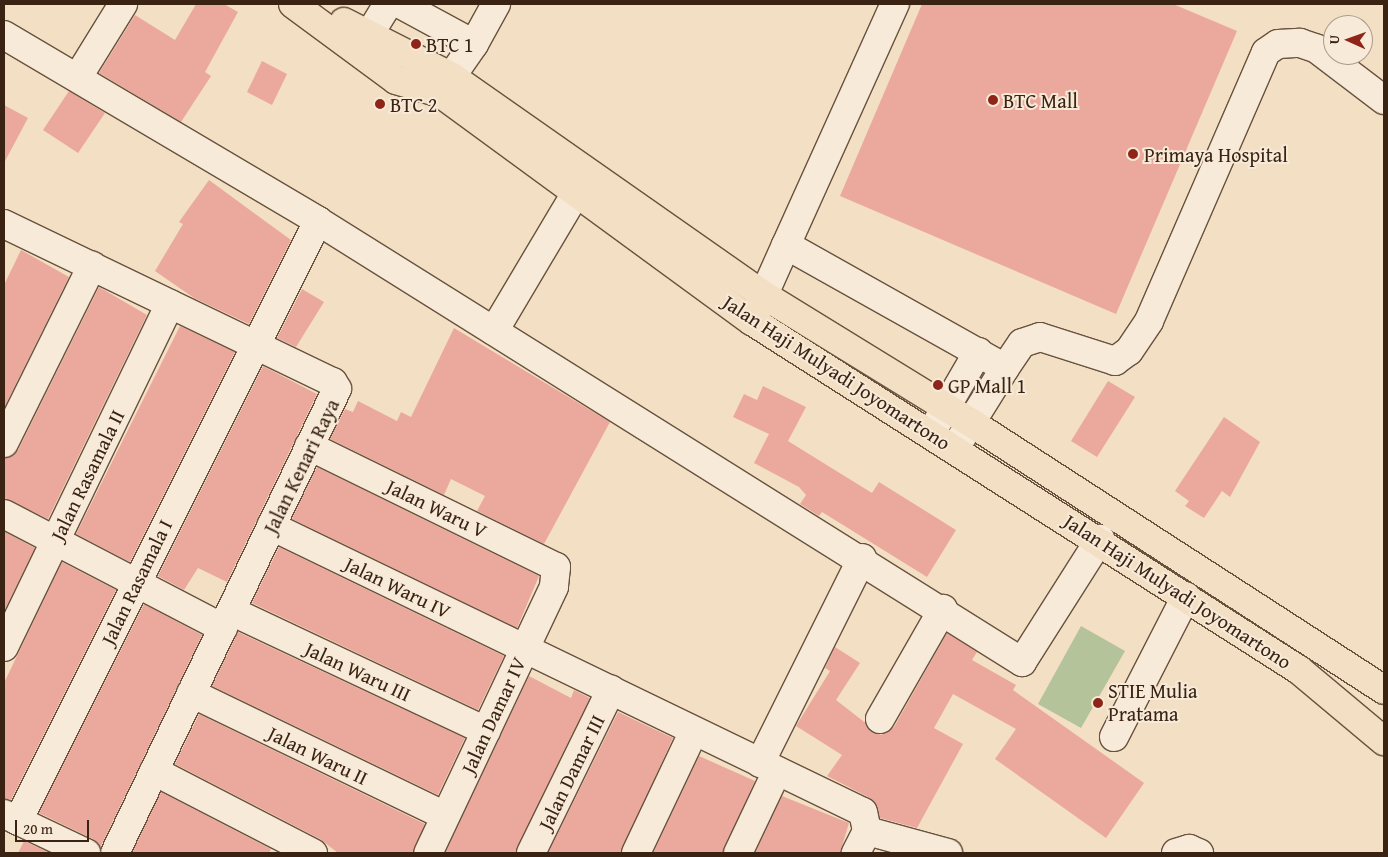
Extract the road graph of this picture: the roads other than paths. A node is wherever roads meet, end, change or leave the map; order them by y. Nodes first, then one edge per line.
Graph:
1 (123, 4) edge
2 (293, 4) edge
3 (315, 4) edge
4 (388, 4) edge
5 (400, 4) edge
6 (496, 4) edge
7 (895, 4) edge
8 (4, 35) edge
9 (363, 44) junction
10 (474, 44) junction
11 (78, 77) junction
12 (446, 85) junction
13 (1384, 100) edge
14 (577, 191) junction
15 (318, 221) junction
16 (4, 224) edge
17 (786, 245) junction
18 (92, 266) junction
19 (766, 296) junction
20 (170, 304) junction
21 (752, 321) junction
22 (494, 331) junction
23 (254, 344) junction
24 (978, 352) junction
25 (1005, 368) junction
26 (946, 408) junction
27 (970, 422) junction
28 (931, 433) junction
29 (4, 443) edge
30 (309, 446) junction
31 (955, 448) junction
32 (4, 514) edge
33 (271, 526) junction
34 (1100, 540) junction
35 (54, 542) junction
36 (862, 558) junction
37 (556, 577) joint
38 (136, 582) junction
39 (1186, 596) junction
40 (943, 609) junction
41 (227, 619) junction
42 (4, 646) edge
43 (524, 649) junction
44 (611, 690) junction
45 (1384, 690) edge
46 (191, 693) junction
47 (880, 720) dead end
48 (486, 731) junction
49 (694, 731) junction
50 (1114, 737) dead end
51 (1384, 740) edge
52 (769, 767) junction
53 (154, 771) junction
54 (445, 816) junction
55 (11, 817) edge
56 (861, 842) edge
57 (86, 853) edge
58 (115, 853) edge
59 (313, 853) edge
60 (428, 853) edge
61 (530, 853) edge
62 (636, 853) edge
63 (738, 853) edge
64 (948, 853) edge
65 (1176, 853) edge
66 (1199, 853) edge

1 - 11 street
2 - 9 main road, Jalan Haji Mulyadi Joyomartono
3 - 9 main road, Jalan Haji Mulyadi Joyomartono
4 - 9 street
5 - 10 street
6 - 10 street
7 - 17 street
8 - 11 street
9 - 12 main road, Jalan Haji Mulyadi Joyomartono
10 - 12 street
11 - 15 street
12 - 14 main road, Jalan Haji Mulyadi Joyomartono
12 - 19 main road, Jalan Haji Mulyadi Joyomartono
13 - 25 street
14 - 21 main road, Jalan Haji Mulyadi Joyomartono
14 - 22 street
15 - 22 street
15 - 23 street, Jalan Rasamala I
16 - 18 street, Jalan Kenari Raya
17 - 19 street
17 - 24 street
18 - 20 street, Jalan Kenari Raya
18 - 29 street
19 - 21 street
19 - 26 main road, Jalan Haji Mulyadi Joyomartono
20 - 23 street, Jalan Kenari Raya
20 - 35 street, Jalan Rasamala II
21 - 28 main road, Jalan Haji Mulyadi Joyomartono
22 - 36 street
23 - 30 street, Jalan Kenari Raya
23 - 38 street, Jalan Rasamala I
24 - 25 street
24 - 26 street
25 - 27 street
26 - 27 main road, Jalan Haji Mulyadi Joyomartono
26 - 28 street
27 - 31 street
27 - 45 main road, Jalan Haji Mulyadi Joyomartono
28 - 31 main road, Jalan Haji Mulyadi Joyomartono
30 - 33 street, Jalan Kenari Raya
30 - 37 street, Jalan Waru V
31 - 34 main road, Jalan Haji Mulyadi Joyomartono
32 - 35 street, Jalan Waru III
33 - 41 street, Jalan Kenari Raya
33 - 43 street, Jalan Waru IV
34 - 39 main road, Jalan Haji Mulyadi Joyomartono
34 - 40 street
35 - 38 street, Jalan Waru III
35 - 42 street, Jalan Rasamala II
36 - 40 street
36 - 52 street
37 - 43 street, Jalan Damar IV
38 - 41 street, Jalan Waru III
38 - 55 street, Jalan Rasamala I
39 - 50 street
39 - 51 main road, Jalan Haji Mulyadi Joyomartono
40 - 47 street
41 - 46 street, Jalan Kenari Raya
41 - 48 street, Jalan Waru III
43 - 44 street, Jalan Waru IV
43 - 48 street, Jalan Damar IV
44 - 49 street, Jalan Waru IV
44 - 61 street, Jalan Damar III
46 - 53 street, Jalan Kenari Raya
46 - 54 street, Jalan Waru II
48 - 54 street, Jalan Damar IV
49 - 52 street, Jalan Waru IV
49 - 62 street
52 - 56 street, Jalan Waru IV
52 - 63 street
53 - 58 street, Jalan Kenari Raya
53 - 59 street
54 - 60 street, Jalan Damar IV
55 - 57 street
56 - 64 street
65 - 66 street

